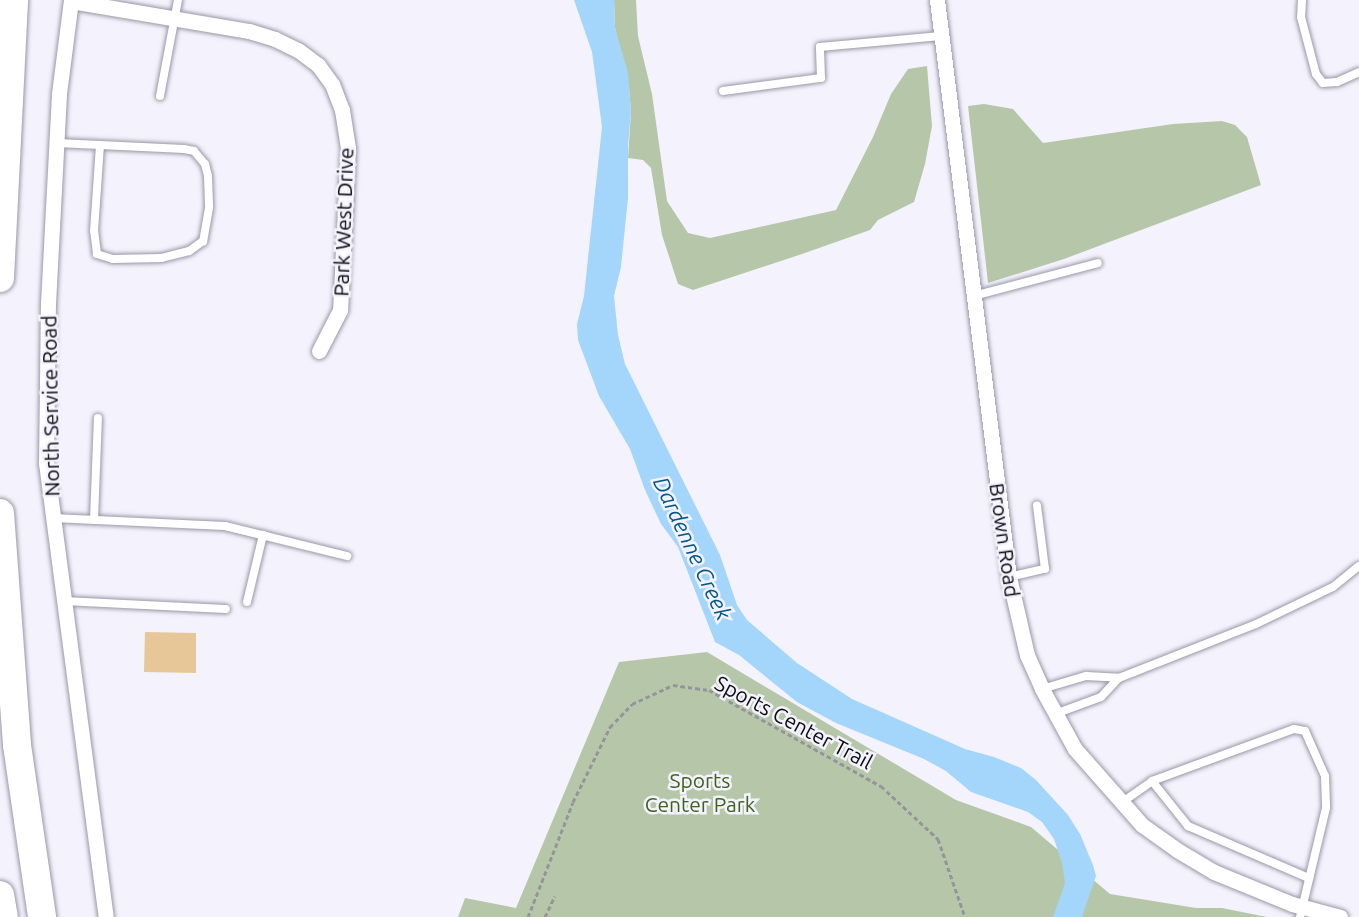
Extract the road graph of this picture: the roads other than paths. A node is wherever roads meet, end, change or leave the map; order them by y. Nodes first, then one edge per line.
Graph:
1 (14, 0) edge
2 (71, 0) edge
3 (178, 0) edge
4 (936, 0) edge
5 (1302, 0) edge
6 (174, 18) junction
7 (941, 36) junction
8 (1359, 72) edge
9 (723, 91) dead end
10 (160, 96) dead end
11 (57, 143) junction
12 (100, 145) junction
13 (1098, 263) dead end
14 (0, 278) edge
15 (973, 296) junction
16 (319, 351) dead end
17 (98, 418) dead end
18 (1037, 506) dead end
19 (0, 513) edge
20 (53, 518) junction
21 (94, 520) junction
22 (263, 535) junction
23 (347, 556) dead end
24 (1359, 566) edge
25 (1009, 577) junction
26 (63, 601) junction
27 (247, 602) dead end
28 (226, 609) dead end
29 (1119, 678) junction
30 (1042, 689) junction
31 (1055, 714) junction
32 (1152, 781) junction
33 (1121, 803) junction
34 (1309, 878) junction
35 (0, 895) edge
36 (1301, 912) edge
37 (4, 917) edge
38 (42, 917) edge
39 (106, 917) edge
40 (1341, 917) edge

1 - 14 highway
2 - 6 street, Park West Drive
2 - 11 street, North Service Road
3 - 6 lane
4 - 7 street, Brown Road
5 - 8 lane
6 - 10 lane
6 - 16 street, Park West Drive
7 - 9 lane
7 - 15 street, Brown Road
11 - 12 lane
11 - 20 street, North Service Road
12 - 12 lane
13 - 15 lane
15 - 25 street, Brown Road
17 - 21 lane
18 - 25 lane
19 - 38 highway
20 - 21 lane
20 - 26 street, North Service Road
21 - 22 lane
22 - 23 lane
22 - 27 lane
24 - 29 lane
25 - 30 street, Brown Road
26 - 28 lane
26 - 39 street, North Service Road
29 - 30 lane
29 - 31 lane
30 - 31 street, Brown Road
31 - 33 street, Brown Road
32 - 33 lane
32 - 34 lane
32 - 34 lane
33 - 36 street, Brown Road
34 - 36 lane
35 - 37 highway
36 - 40 street, Brown Road

